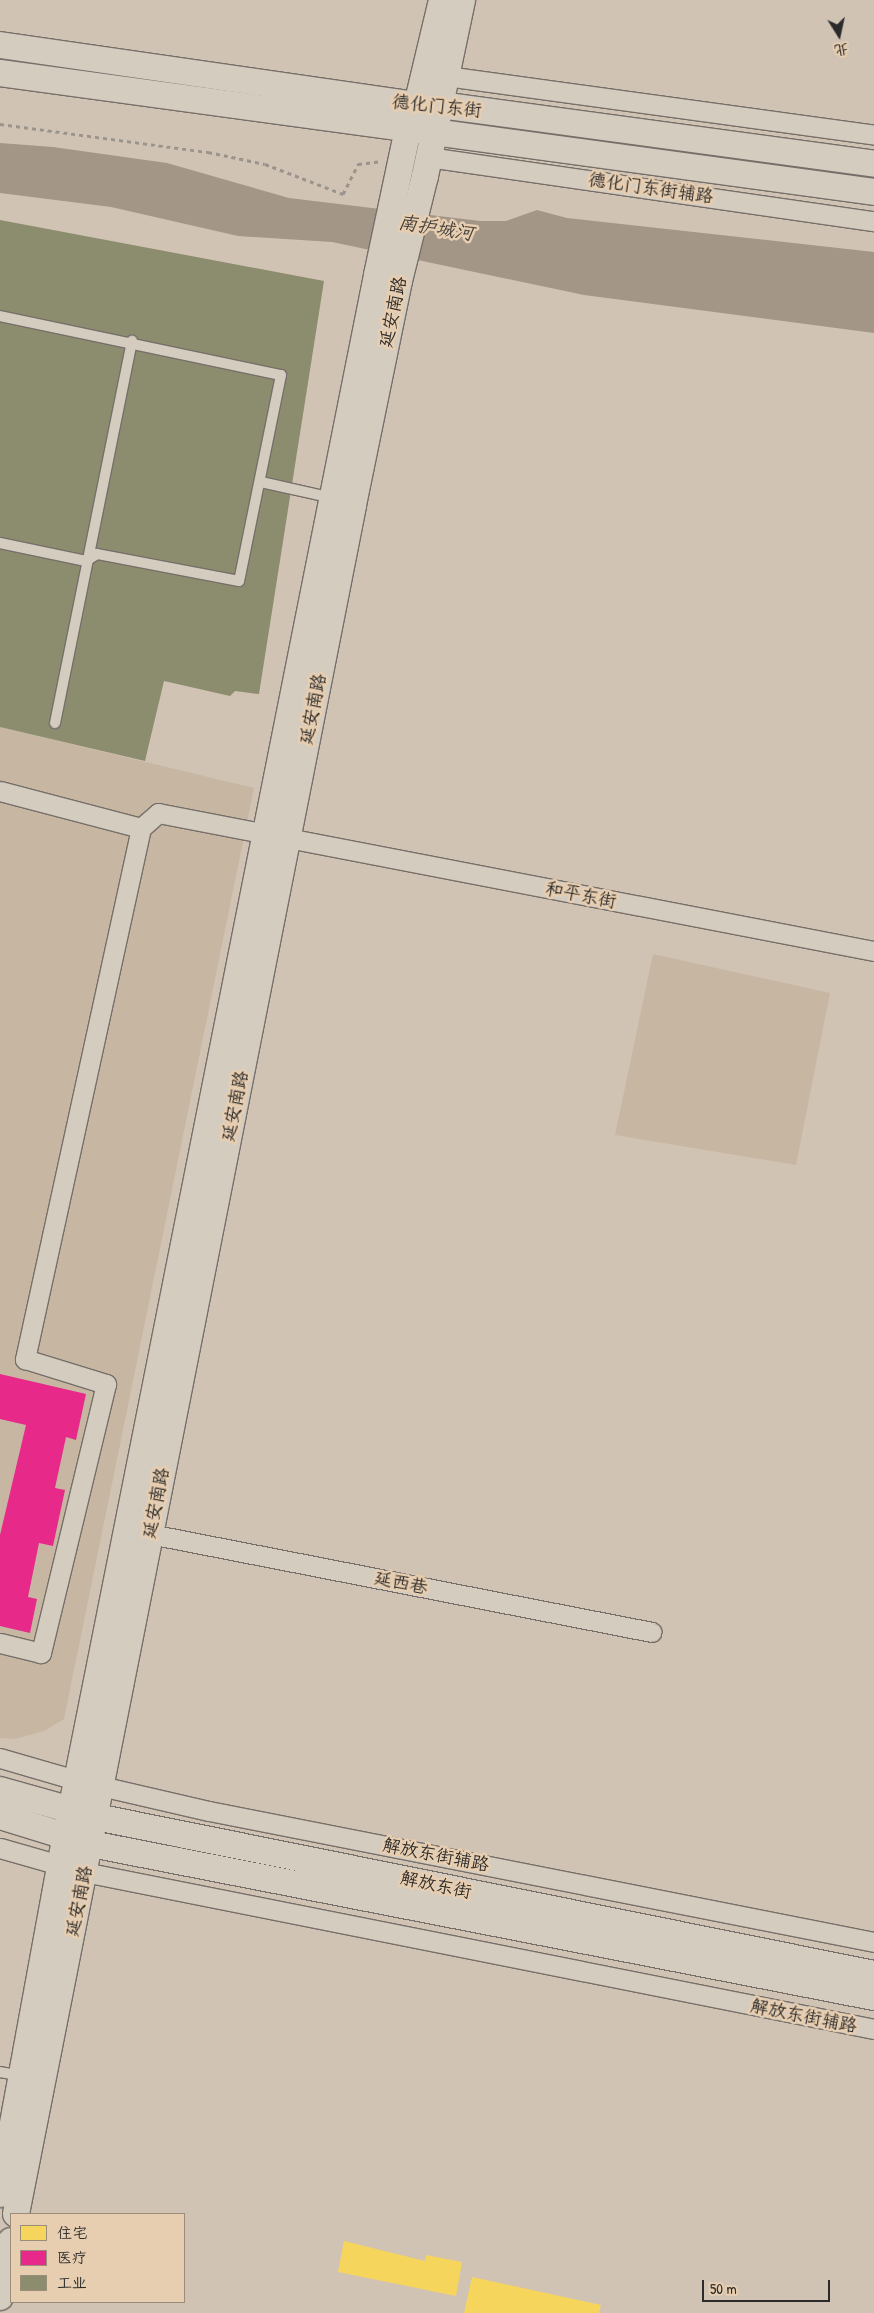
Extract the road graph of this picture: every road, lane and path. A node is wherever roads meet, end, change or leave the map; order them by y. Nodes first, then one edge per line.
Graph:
1 (442, 0) edge
2 (462, 0) edge
3 (0, 44) edge
4 (0, 74) edge
5 (446, 76) junction
6 (429, 105) junction
7 (0, 124) edge
8 (874, 135) edge
9 (423, 149) junction
10 (400, 164) junction
11 (874, 164) edge
12 (874, 192) edge
13 (874, 221) edge
14 (388, 278) junction
15 (0, 316) edge
16 (132, 341) junction
17 (261, 482) junction
18 (344, 502) junction
19 (0, 543) edge
20 (86, 561) junction
21 (55, 723) dead end
22 (0, 790) edge
23 (141, 828) junction
24 (277, 837) junction
25 (874, 951) edge
26 (150, 1534) junction
27 (652, 1632) dead end
28 (0, 1643) edge
29 (0, 1758) edge
30 (90, 1784) junction
31 (0, 1790) edge
32 (0, 1816) edge
33 (81, 1827) junction
34 (0, 1848) edge
35 (72, 1869) junction
36 (874, 1942) edge
37 (874, 1974) edge
38 (874, 1997) edge
39 (874, 2029) edge
40 (12, 2074) edge
41 (0, 2194) edge
42 (16, 2213) edge
43 (10, 2245) edge
44 (0, 2298) edge

1 - 6 main road, 延安南路
2 - 5 main road, 延安南路
3 - 6 main road, 德化门东街
4 - 9 main road, 德化门东街
5 - 6 main road, 延安南路
5 - 8 street
6 - 9 main road, 延安南路
6 - 11 main road, 德化门东街
7 - 10 path
9 - 10 main road, 延安南路
9 - 12 main road, 德化门东街
9 - 13 street, 德化门东街辅路
9 - 14 main road, 延安南路
10 - 14 main road, 延安南路
14 - 18 main road, 延安南路
15 - 16 lane
16 - 17 lane
16 - 20 lane
17 - 18 lane
17 - 20 lane
18 - 24 main road, 延安南路
19 - 20 lane
20 - 21 lane
22 - 23 street
23 - 24 street, 和平东街
23 - 28 street
24 - 25 street, 和平东街
24 - 26 main road, 延安南路
24 - 30 main road, 延安南路
26 - 27 street, 延西巷
26 - 30 main road, 延安南路
29 - 30 street, 解放东街辅路
30 - 33 main road, 延安南路
30 - 36 street, 解放东街辅路
31 - 33 main road, 解放东街
32 - 33 main road, 解放东街
33 - 35 main road, 延安南路
33 - 37 main road, 解放东街
33 - 38 main road, 解放东街
34 - 35 street, 解放东街辅路
35 - 39 street, 解放东街辅路
35 - 40 main road, 延安南路
35 - 42 main road, 延安南路
40 - 41 main road, 延安南路
43 - 44 main road

